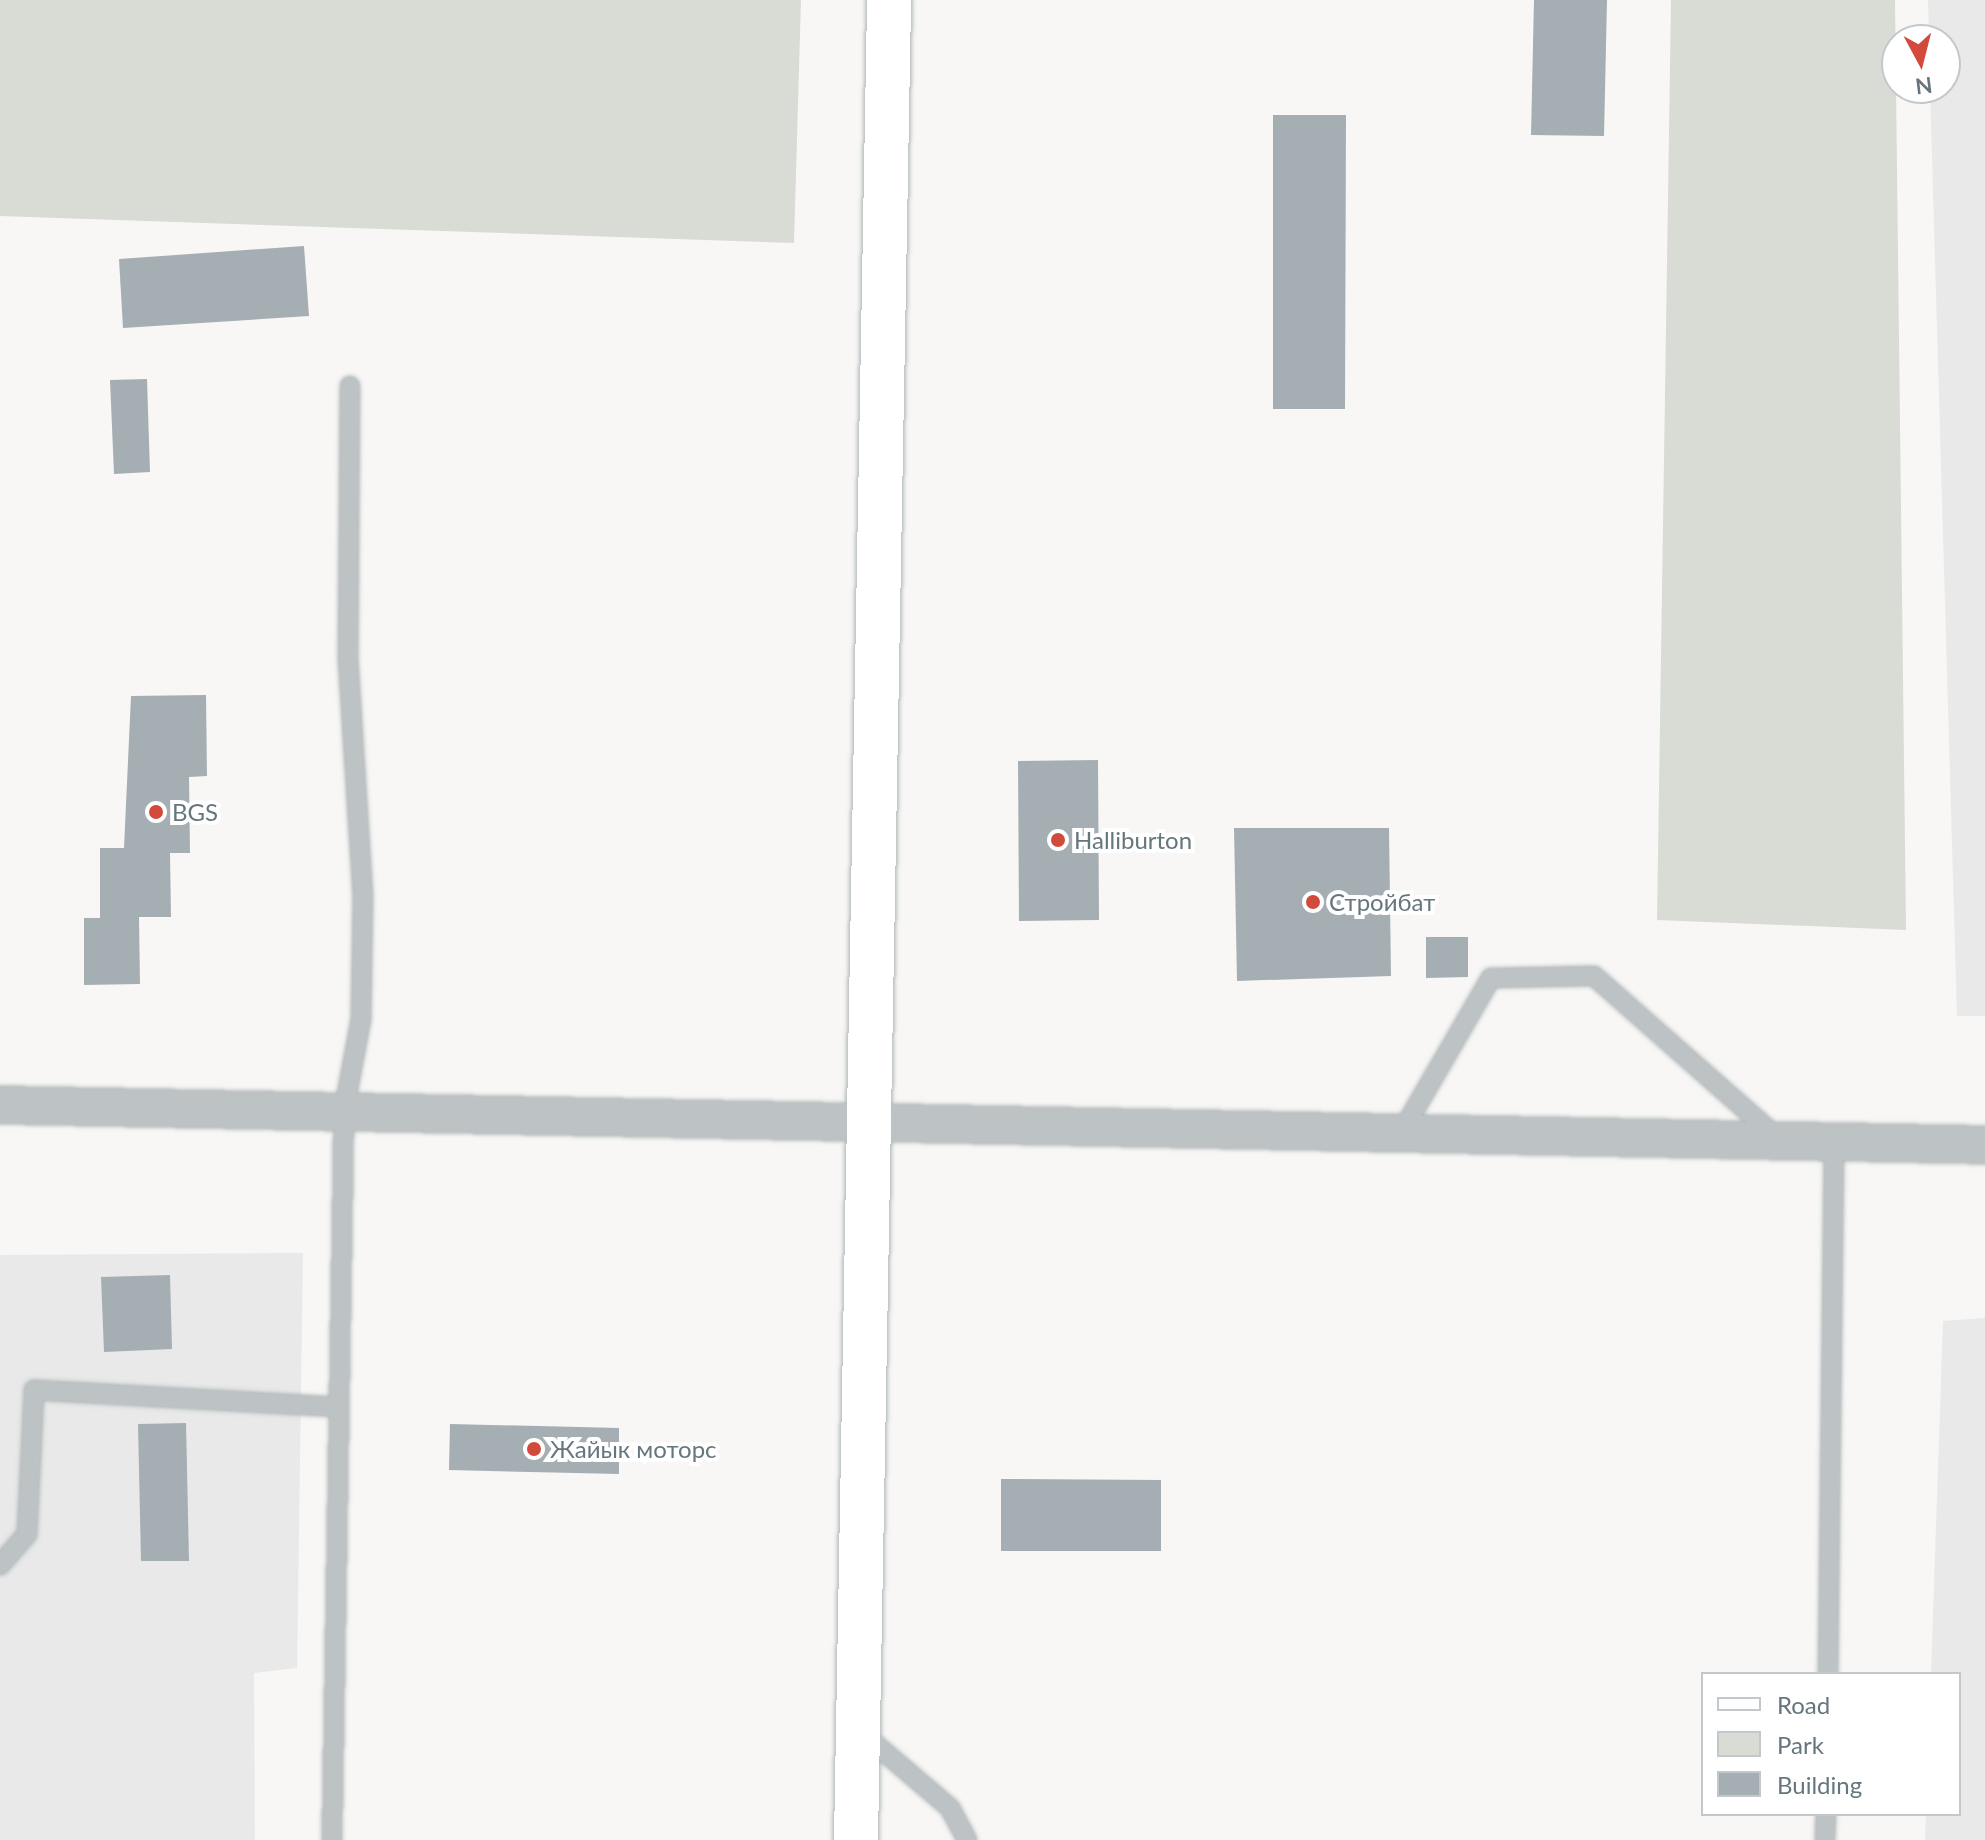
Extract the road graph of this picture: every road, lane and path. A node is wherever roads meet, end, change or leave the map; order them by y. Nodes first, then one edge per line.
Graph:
1 (889, 0) edge
2 (350, 386) dead end
3 (0, 1105) edge
4 (344, 1110) junction
5 (866, 1119) junction
6 (1404, 1128) junction
7 (1779, 1139) junction
8 (1834, 1145) junction
9 (1985, 1145) edge
10 (335, 1407) junction
11 (0, 1565) edge
12 (1828, 1672) edge
13 (856, 1728) junction
14 (1826, 1816) edge
15 (332, 1840) edge
16 (856, 1840) edge
17 (967, 1840) edge
18 (1825, 1840) edge

1 - 5 main road
2 - 4 lane
3 - 4 street
4 - 5 street
4 - 10 lane
5 - 6 street
5 - 13 main road
6 - 7 street
6 - 7 lane
7 - 8 street
8 - 9 street
8 - 12 lane
10 - 11 lane
10 - 15 lane
13 - 16 main road
13 - 17 lane
14 - 18 lane

